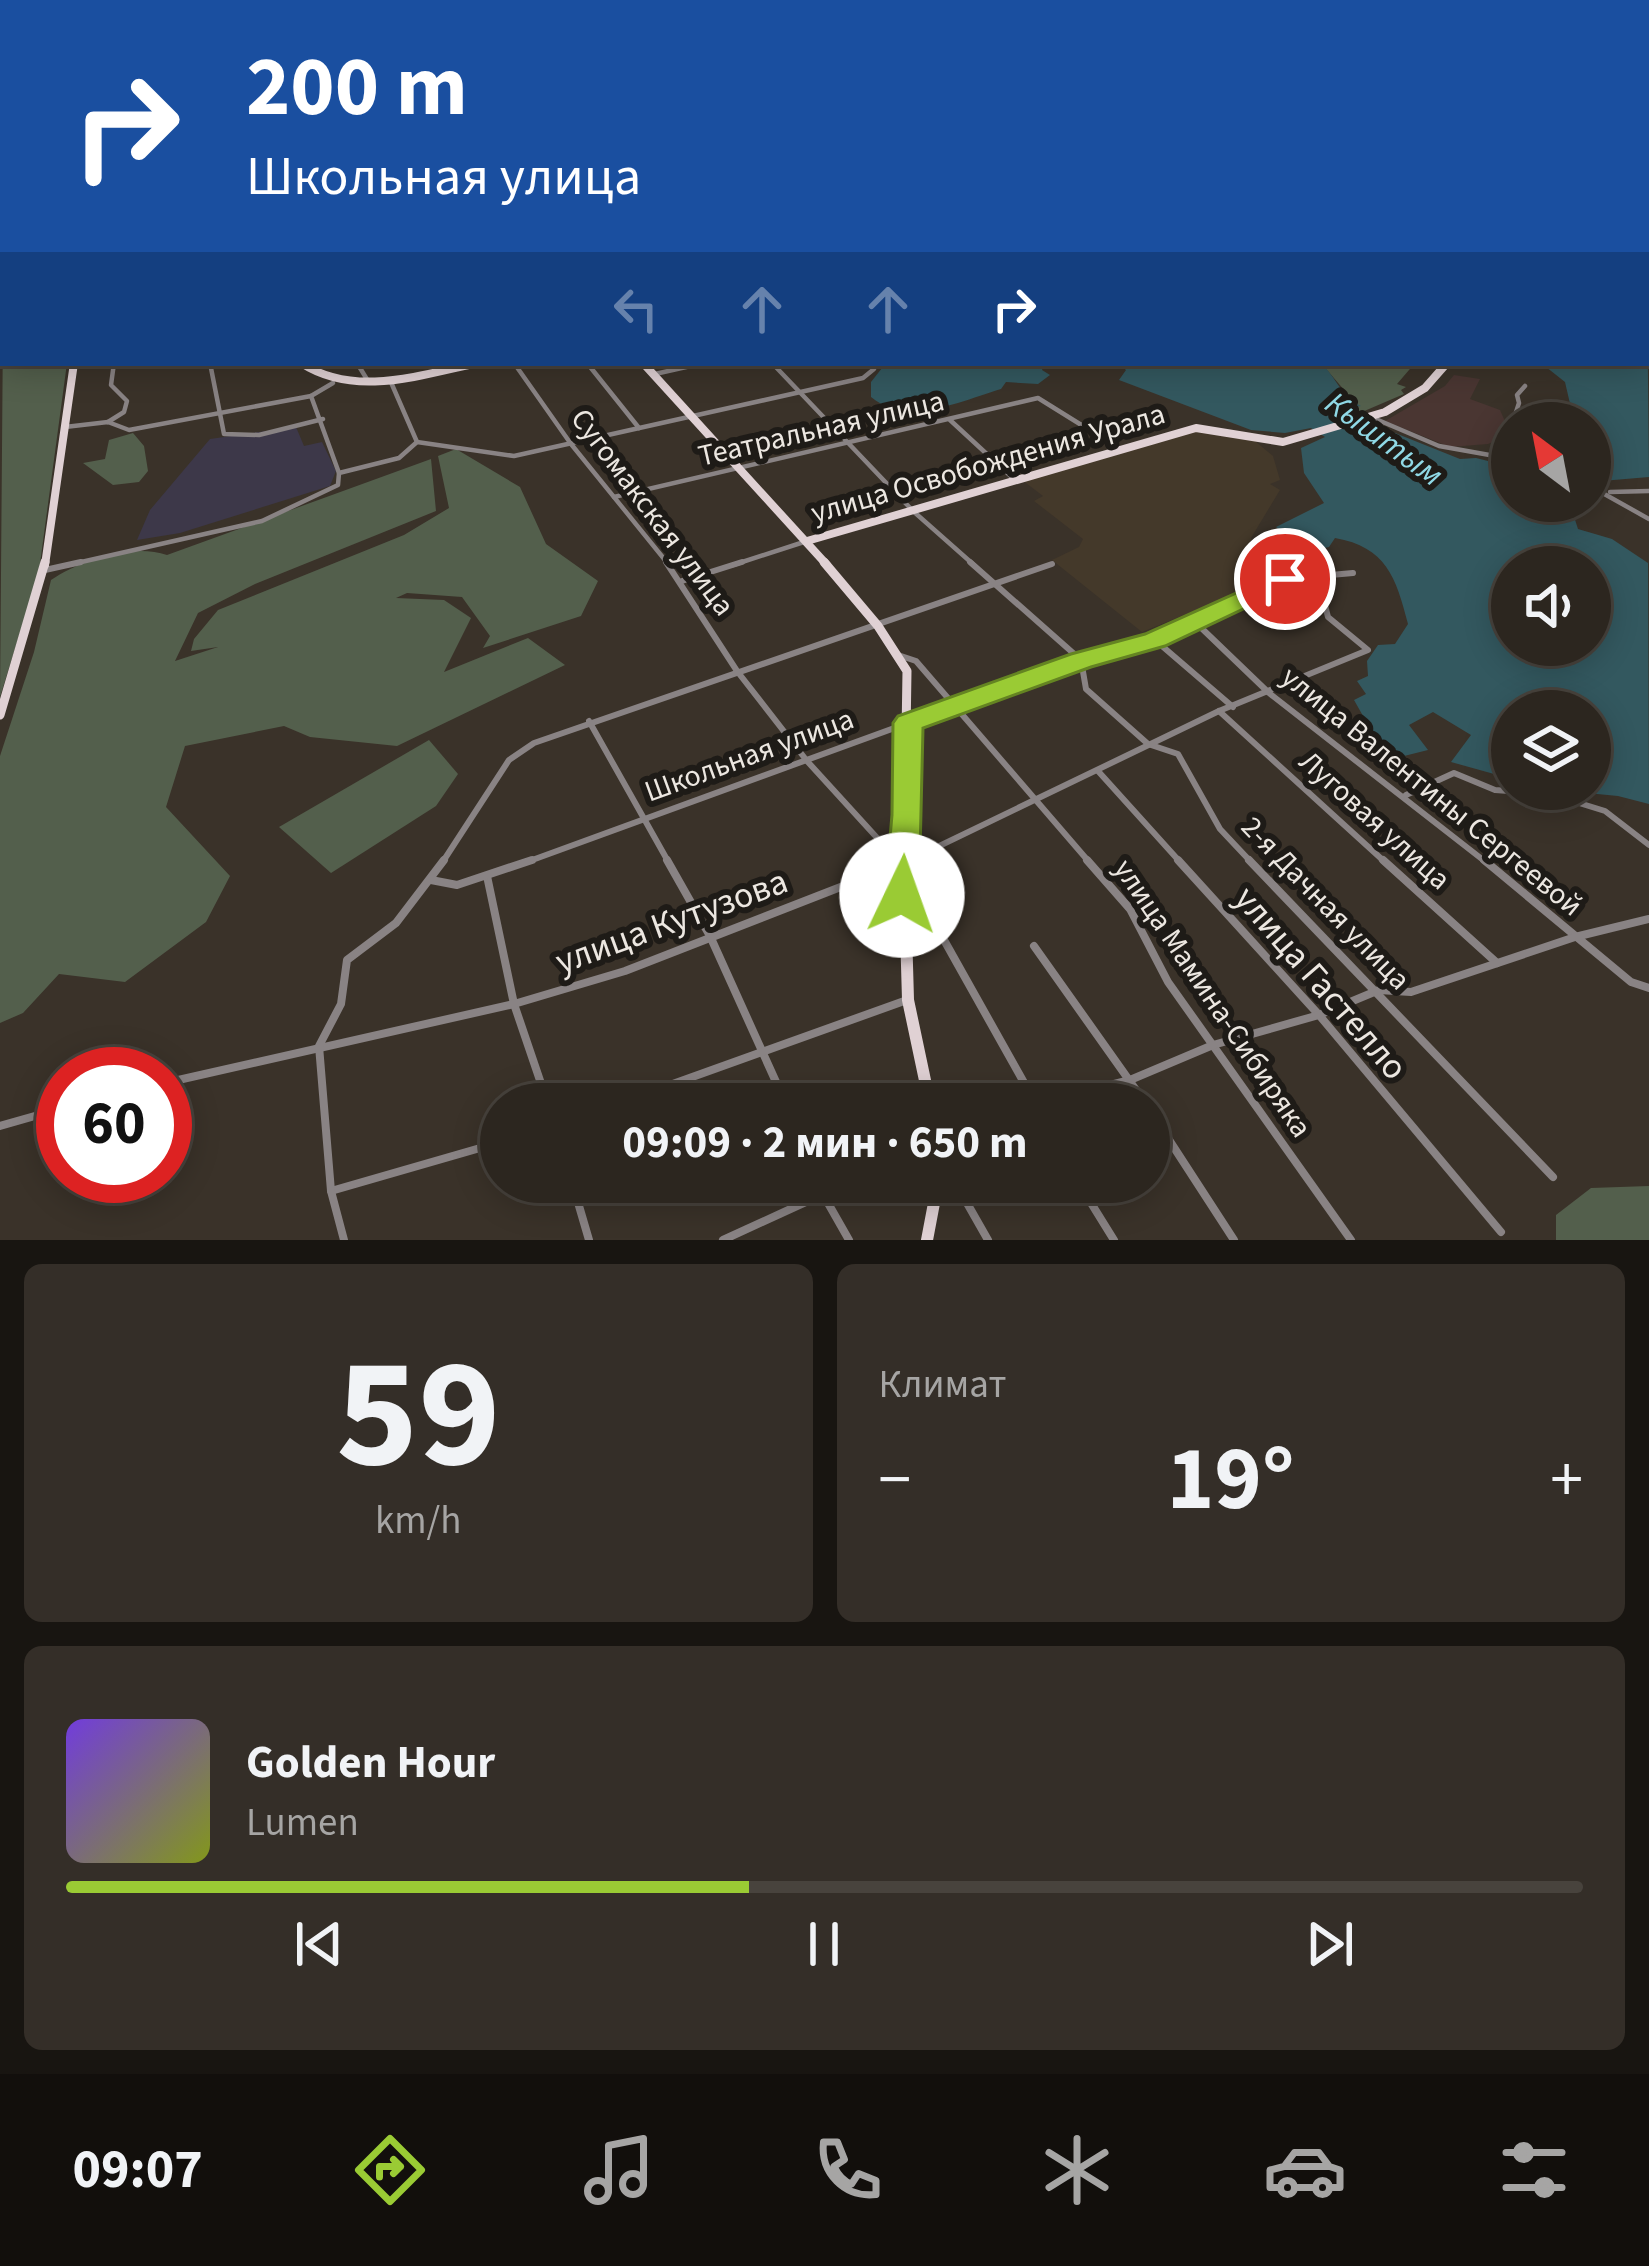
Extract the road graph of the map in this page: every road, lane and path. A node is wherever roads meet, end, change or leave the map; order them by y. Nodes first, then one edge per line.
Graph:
1 (74, 366) edge
2 (114, 366) edge
3 (210, 366) edge
4 (306, 366) edge
5 (359, 366) edge
6 (438, 366) edge
7 (516, 366) edge
8 (589, 366) edge
9 (646, 366) edge
10 (687, 366) edge
11 (774, 366) edge
12 (871, 366) edge
13 (1444, 366) edge
14 (654, 375) junction
15 (389, 378) junction
16 (368, 381) junction
17 (333, 383) junction
18 (1525, 386) dead end
19 (798, 395) junction
20 (311, 396) junction
21 (222, 414) junction
22 (691, 415) junction
23 (1371, 417) junction
24 (322, 419) junction
25 (950, 420) junction
26 (108, 422) junction
27 (64, 427) junction
28 (640, 428) junction
29 (418, 442) junction
30 (571, 443) junction
31 (849, 443) junction
32 (1120, 449) junction
33 (1484, 451) junction
34 (1491, 453) edge
35 (738, 470) junction
36 (339, 473) junction
37 (1016, 481) junction
38 (1649, 491) edge
39 (1611, 492) edge
40 (614, 497) junction
41 (1611, 497) edge
42 (913, 511) junction
43 (1649, 519) edge
44 (807, 541) junction
45 (1052, 564) dead end
46 (1268, 567) dead end
47 (44, 570) junction
48 (1353, 573) dead end
49 (1285, 579) junction
50 (682, 581) junction
51 (993, 586) junction
52 (1192, 620) junction
53 (878, 626) junction
54 (1155, 640) junction
55 (898, 655) junction
56 (1081, 660) junction
57 (737, 671) junction
58 (1269, 694) junction
59 (1233, 706) junction
60 (957, 707) junction
61 (1220, 712) junction
62 (0, 716) edge
63 (589, 721) junction
64 (908, 723) junction
65 (1148, 744) junction
66 (807, 761) junction
67 (1098, 771) junction
68 (1406, 795) junction
69 (1039, 800) junction
70 (643, 820) junction
71 (1649, 845) edge
72 (901, 864) junction
73 (487, 876) junction
74 (431, 880) junction
75 (1649, 919) edge
76 (710, 936) junction
77 (1575, 937) junction
78 (1034, 946) dead end
79 (1498, 964) junction
80 (1649, 988) edge
81 (1379, 991) junction
82 (908, 1000) junction
83 (514, 1004) junction
84 (1319, 1015) junction
85 (1213, 1045) junction
86 (319, 1046) junction
87 (765, 1050) junction
88 (192, 1077) edge
89 (1130, 1080) junction
90 (541, 1083) edge
91 (675, 1083) edge
92 (778, 1083) edge
93 (926, 1083) edge
94 (1024, 1083) edge
95 (1118, 1083) edge
96 (1132, 1083) edge
97 (36, 1116) edge
98 (0, 1126) edge
99 (1170, 1140) edge
100 (480, 1148) edge
101 (1553, 1177) dead end
102 (331, 1191) junction
103 (578, 1203) edge
104 (804, 1203) edge
105 (826, 1203) edge
106 (934, 1203) edge
107 (967, 1203) edge
108 (1091, 1203) edge
109 (1501, 1232) dead end
110 (344, 1240) edge
111 (589, 1240) edge
112 (723, 1240) edge
113 (849, 1240) edge
114 (928, 1240) edge
115 (988, 1240) edge
116 (1114, 1240) edge
117 (1234, 1240) edge
118 (1351, 1240) edge

1 - 27 main road
2 - 26 street
3 - 21 street
4 - 17 main road
5 - 16 street
6 - 15 main road
7 - 30 street, Сугомакская улица
8 - 28 street
9 - 14 main road, улица Мамина-Сибиряка
10 - 14 street
11 - 19 street, 2-я Дачная улица
12 - 19 street
13 - 23 main road, улица Освобождения Урала
14 - 22 main road, улица Мамина-Сибиряка
15 - 16 main road
15 - 29 street
16 - 17 main road
17 - 20 street
18 - 33 street
19 - 22 street
19 - 31 street, 2-я Дачная улица
20 - 21 street
20 - 24 street
21 - 24 street
21 - 26 street
22 - 28 street
22 - 35 main road, улица Мамина-Сибиряка
23 - 32 main road, улица Освобождения Урала
23 - 33 street
24 - 36 street
25 - 31 street, Театральная улица
25 - 32 street, Театральная улица
25 - 37 street
26 - 27 street
27 - 47 main road
28 - 30 street
29 - 30 street
29 - 36 street
30 - 40 street, Сугомакская улица
31 - 35 street, Театральная улица
31 - 42 street, 2-я Дачная улица
32 - 37 main road, улица Освобождения Урала
33 - 34 street
35 - 40 street, Театральная улица
35 - 44 main road, улица Мамина-Сибиряка
36 - 47 street
37 - 42 main road, улица Освобождения Урала
38 - 39 street
40 - 50 street, Сугомакская улица
41 - 43 street
42 - 44 main road, улица Освобождения Урала
42 - 51 street, 2-я Дачная улица
44 - 50 street, улица Освобождения Урала
44 - 53 main road, улица Мамина-Сибиряка
45 - 51 street
46 - 49 street
47 - 62 main road
48 - 49 street, Школьная улица
49 - 52 street, Школьная улица
49 - 58 street, улица Кутузова
50 - 57 street, Сугомакская улица
51 - 53 street
51 - 56 street, 2-я Дачная улица
52 - 54 street, Школьная улица
52 - 58 street, улица Валентины Сергеевой
53 - 55 main road, улица Мамина-Сибиряка
53 - 57 street
54 - 56 street, Школьная улица
54 - 59 street
55 - 60 street, улица Мамина-Сибиряка
55 - 64 main road
56 - 60 street, Школьная улица
56 - 65 street, 2-я Дачная улица
57 - 63 street
57 - 66 street, Сугомакская улица
58 - 59 street, улица Кутузова
58 - 68 street, улица Валентины Сергеевой
59 - 61 street, улица Кутузова
60 - 64 street, Школьная улица
60 - 69 street, улица Мамина-Сибиряка
61 - 65 street, улица Кутузова
61 - 79 street, Луговая улица
63 - 70 street
63 - 74 street
64 - 66 street, Школьная улица
64 - 72 main road
65 - 67 street, улица Кутузова
65 - 81 street, 2-я Дачная улица
66 - 70 street, Школьная улица
66 - 72 street, Сугомакская улица
67 - 69 street, улица Кутузова
67 - 84 street, улица Гастелло
68 - 71 street
68 - 77 street, улица Валентины Сергеевой
69 - 72 street, улица Кутузова
69 - 85 street, улица Мамина-Сибиряка
70 - 73 street, Школьная улица
70 - 76 street
72 - 76 street, улица Кутузова
72 - 82 main road
72 - 94 street, Сугомакская улица
73 - 74 street, Школьная улица
73 - 83 street
74 - 86 street
75 - 77 street
76 - 83 street, улица Кутузова
76 - 87 street
77 - 79 street
77 - 80 street, улица Валентины Сергеевой
78 - 89 street
79 - 81 street
81 - 84 street
81 - 101 street, 2-я Дачная улица
82 - 87 street
82 - 93 main road
83 - 86 street, улица Кутузова
83 - 90 street
84 - 85 street
84 - 109 street, улица Гастелло
85 - 89 street
85 - 118 street, улица Мамина-Сибиряка
86 - 88 street, улица Кутузова
86 - 102 street
87 - 91 street
87 - 92 street
89 - 95 street
89 - 96 street
97 - 98 street
99 - 117 street
100 - 102 street
102 - 110 street
103 - 111 street
104 - 112 street
105 - 113 street
106 - 114 main road
107 - 115 street
108 - 116 street

